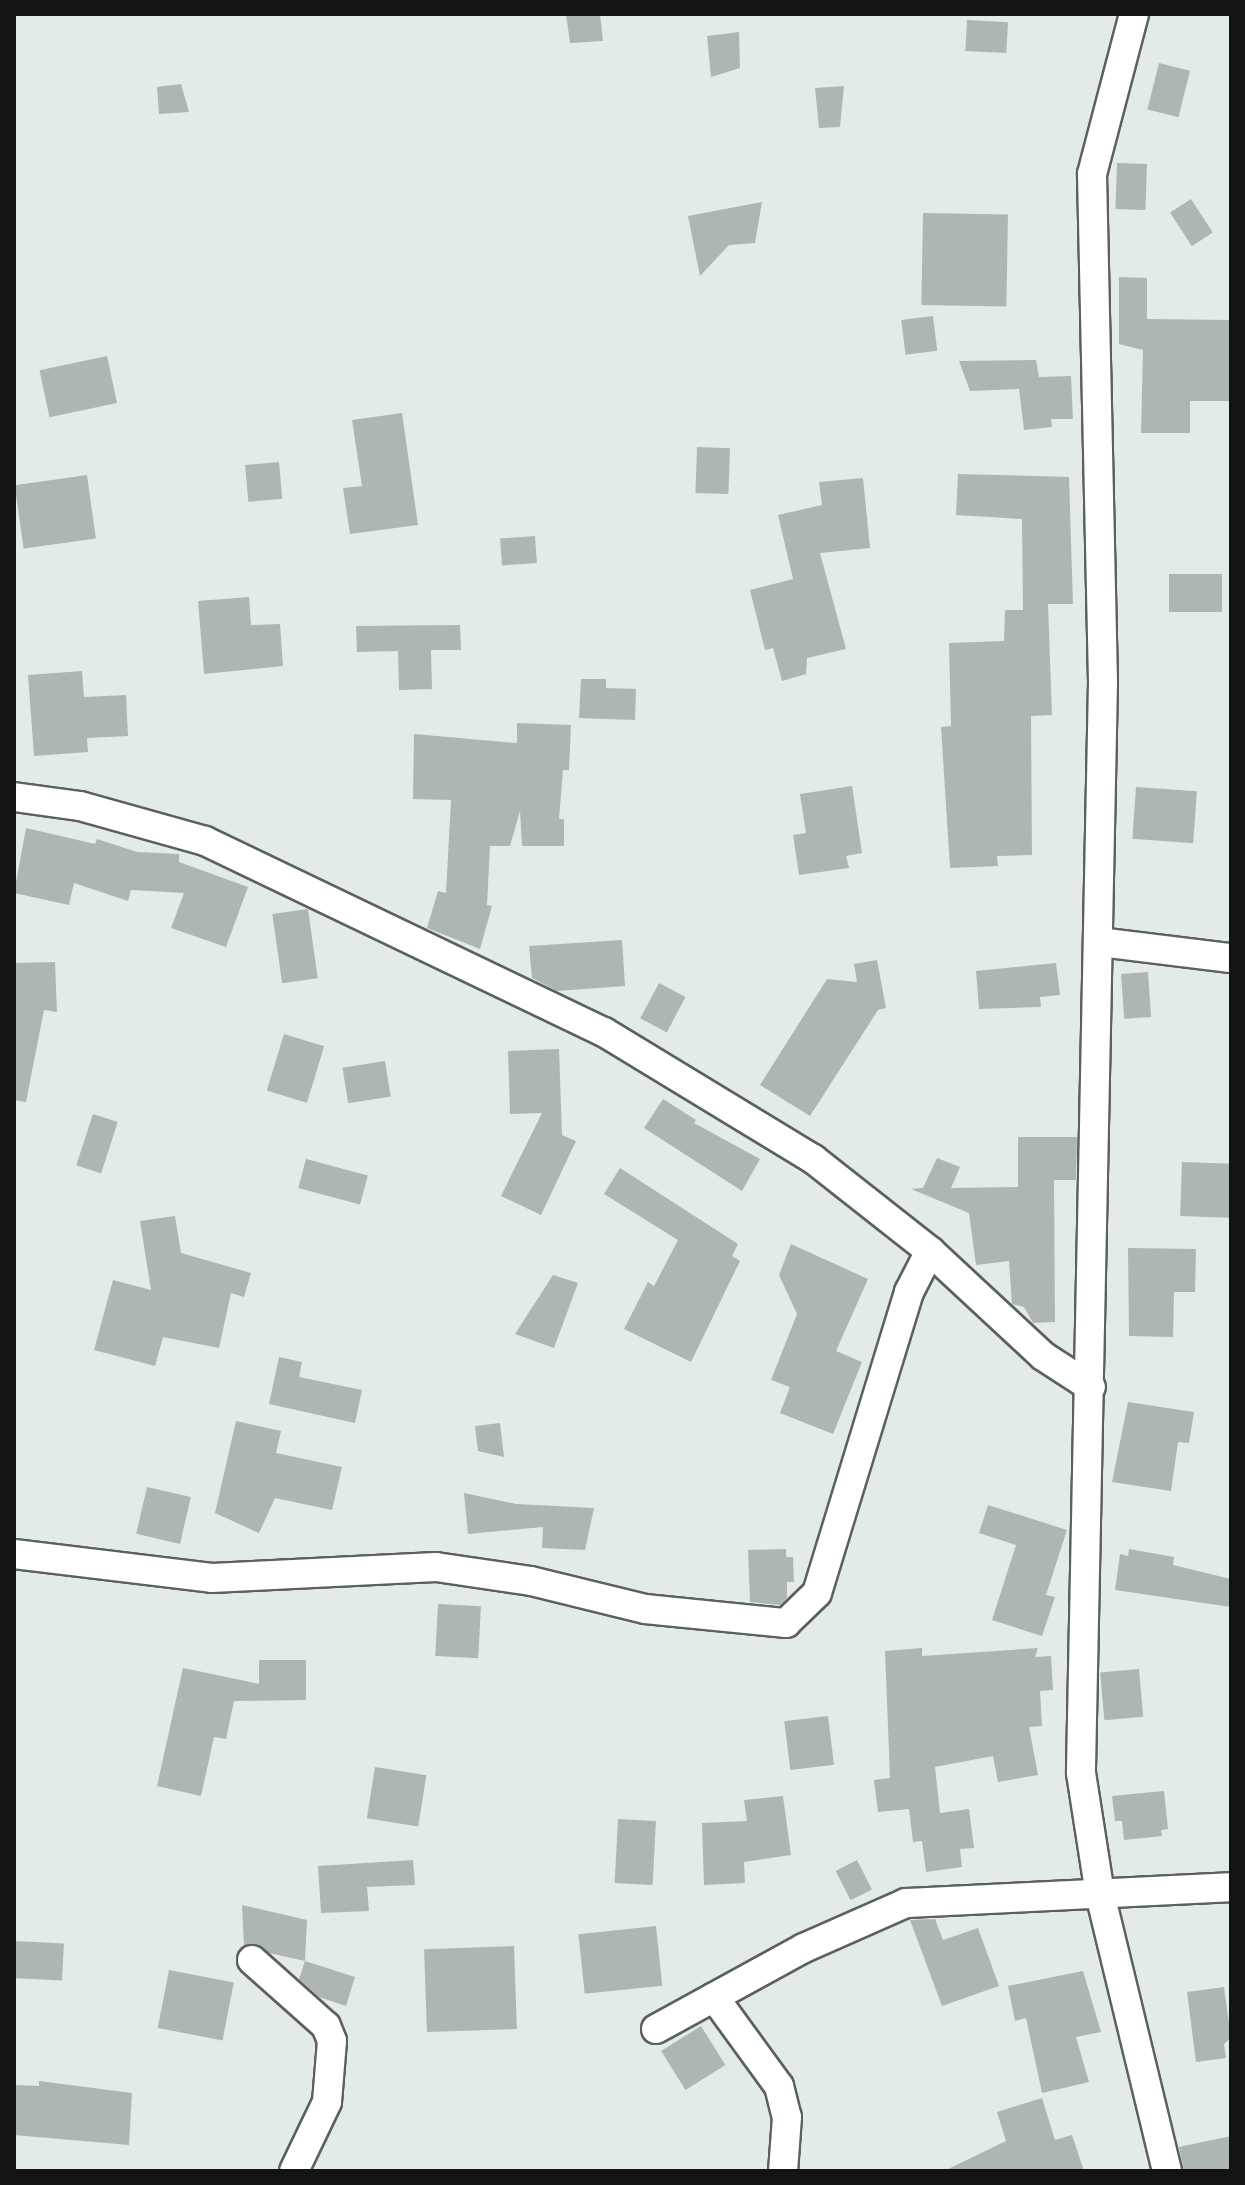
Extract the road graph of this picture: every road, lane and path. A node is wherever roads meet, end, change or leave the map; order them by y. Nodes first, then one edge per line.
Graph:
1 (1134, 14) edge
2 (14, 797) edge
3 (1100, 942) junction
4 (1231, 958) edge
5 (930, 1251) junction
6 (1091, 1387) junction
7 (14, 1554) edge
8 (1231, 1887) edge
9 (1100, 1894) junction
10 (252, 1960) dead end
11 (714, 1997) junction
12 (656, 2029) dead end
13 (294, 2171) edge
14 (783, 2171) edge
15 (1167, 2171) edge

1 - 3 street
2 - 5 street
3 - 4 street
3 - 6 street
5 - 6 street
5 - 7 street
6 - 9 street
8 - 9 street
9 - 11 street
9 - 15 street
10 - 13 street
11 - 12 street
11 - 14 street

